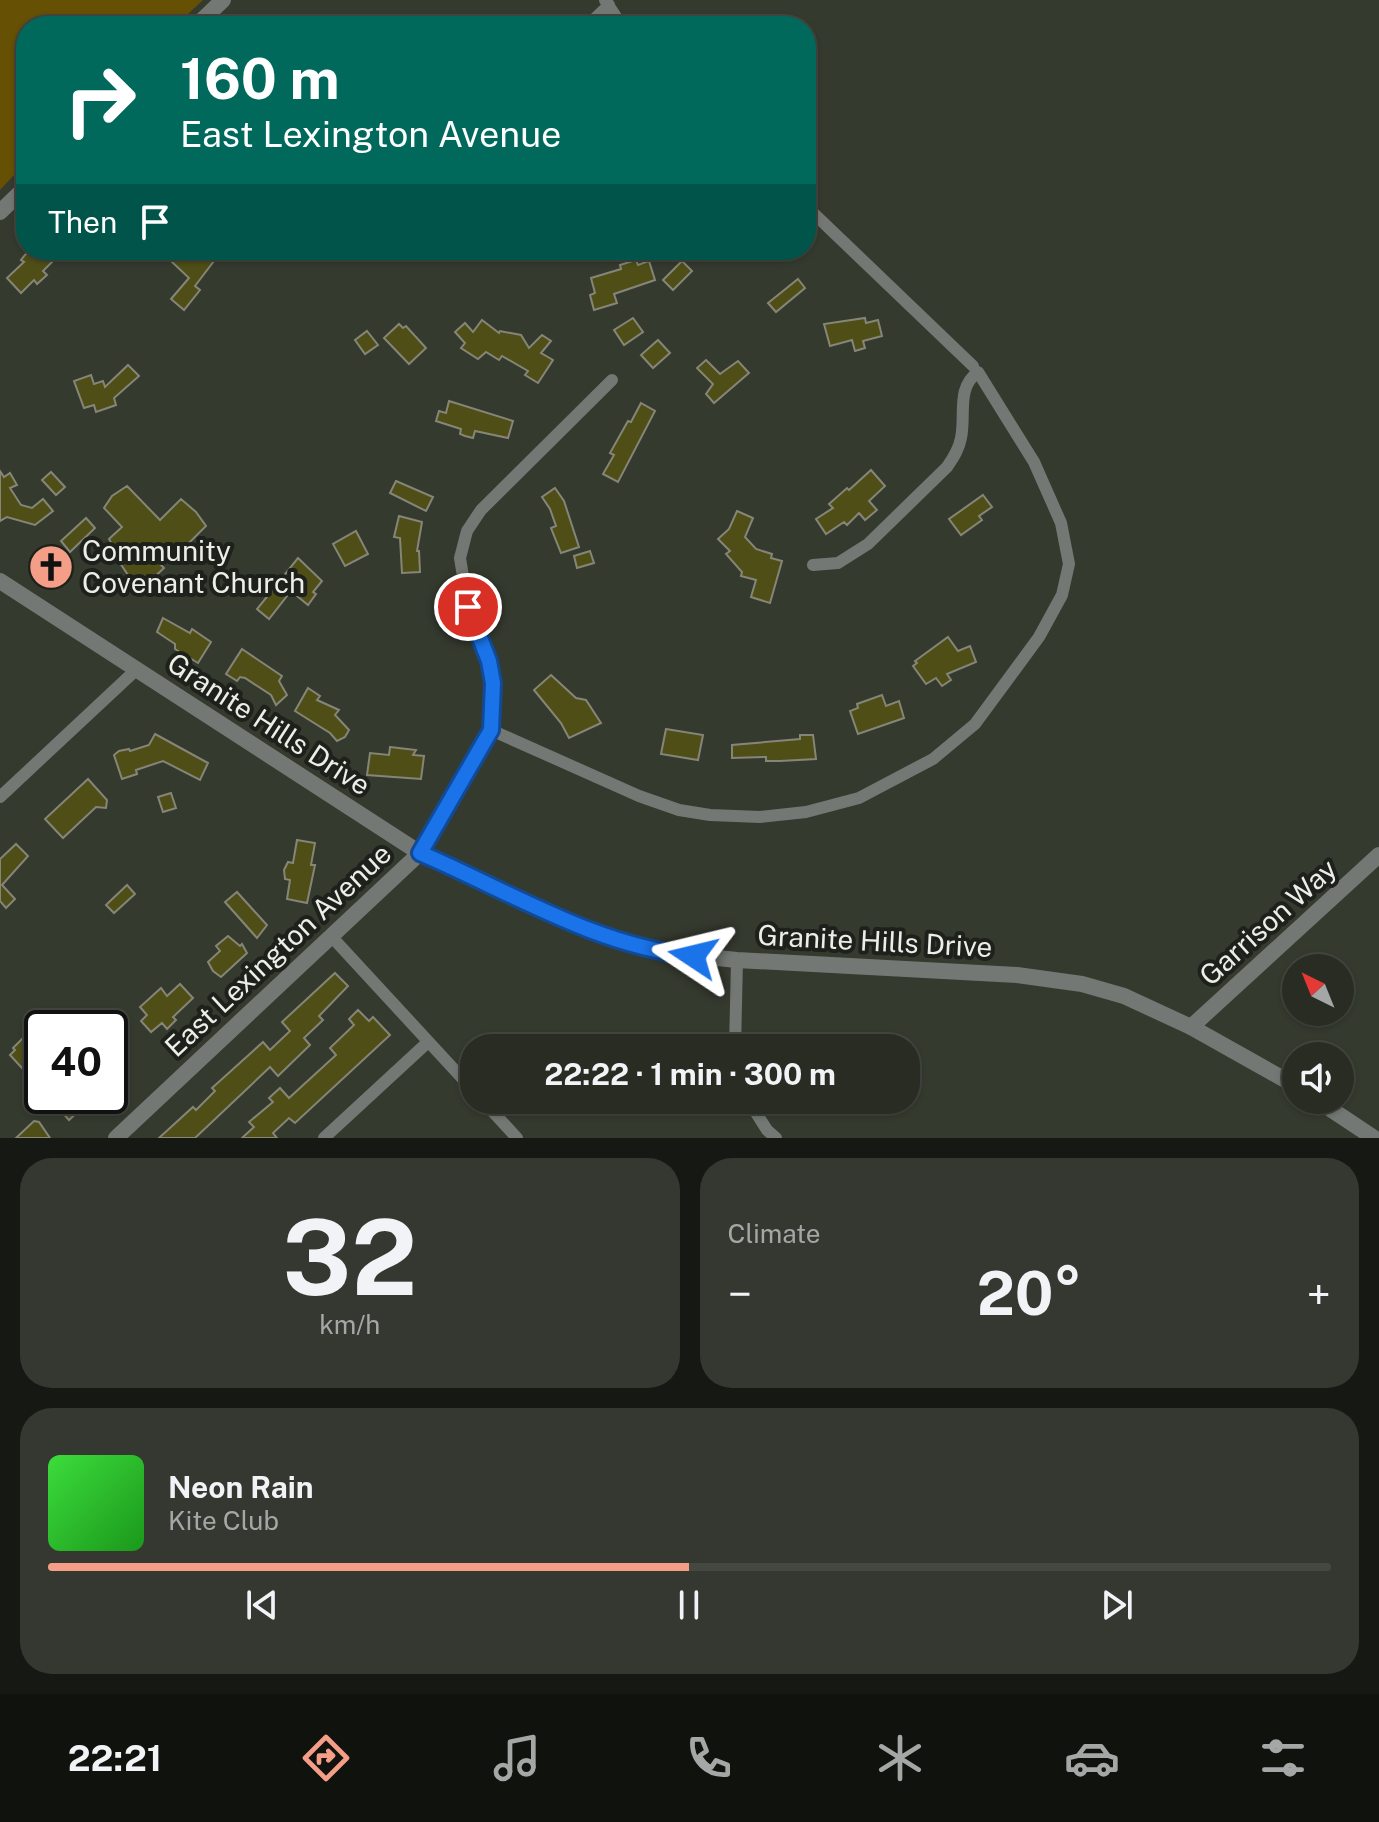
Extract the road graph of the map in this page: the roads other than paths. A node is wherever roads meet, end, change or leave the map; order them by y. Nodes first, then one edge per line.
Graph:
1 (223, 0) edge
2 (206, 16) edge
3 (16, 197) edge
4 (0, 212) edge
5 (816, 216) edge
6 (976, 369) junction
7 (612, 380) dead end
8 (813, 565) dead end
9 (0, 581) edge
10 (137, 669) junction
11 (491, 730) junction
12 (0, 797) edge
13 (420, 853) junction
14 (1379, 855) edge
15 (331, 936) junction
16 (737, 960) junction
17 (1191, 1027) junction
18 (735, 1034) edge
19 (428, 1042) junction
20 (460, 1076) edge
21 (1282, 1078) edge
22 (495, 1114) edge
23 (757, 1114) edge
24 (1338, 1114) edge
25 (116, 1138) edge
26 (324, 1138) edge
27 (517, 1138) edge
28 (776, 1138) edge
29 (1374, 1138) edge

1 - 2 street
3 - 4 street
5 - 6 street
6 - 8 street
6 - 11 street
7 - 11 street, East Lexington Avenue
9 - 10 street, Granite Hills Drive
10 - 12 street
10 - 13 street, Granite Hills Drive
11 - 13 street, East Lexington Avenue
13 - 15 street, East Lexington Avenue
13 - 16 street, Granite Hills Drive
14 - 17 street, Garrison Way
15 - 19 street
15 - 25 street, East Lexington Avenue
16 - 17 street, Granite Hills Drive
16 - 18 street
17 - 21 street, Granite Hills Drive
19 - 20 street
19 - 26 street
22 - 27 street
23 - 28 street
24 - 29 street

